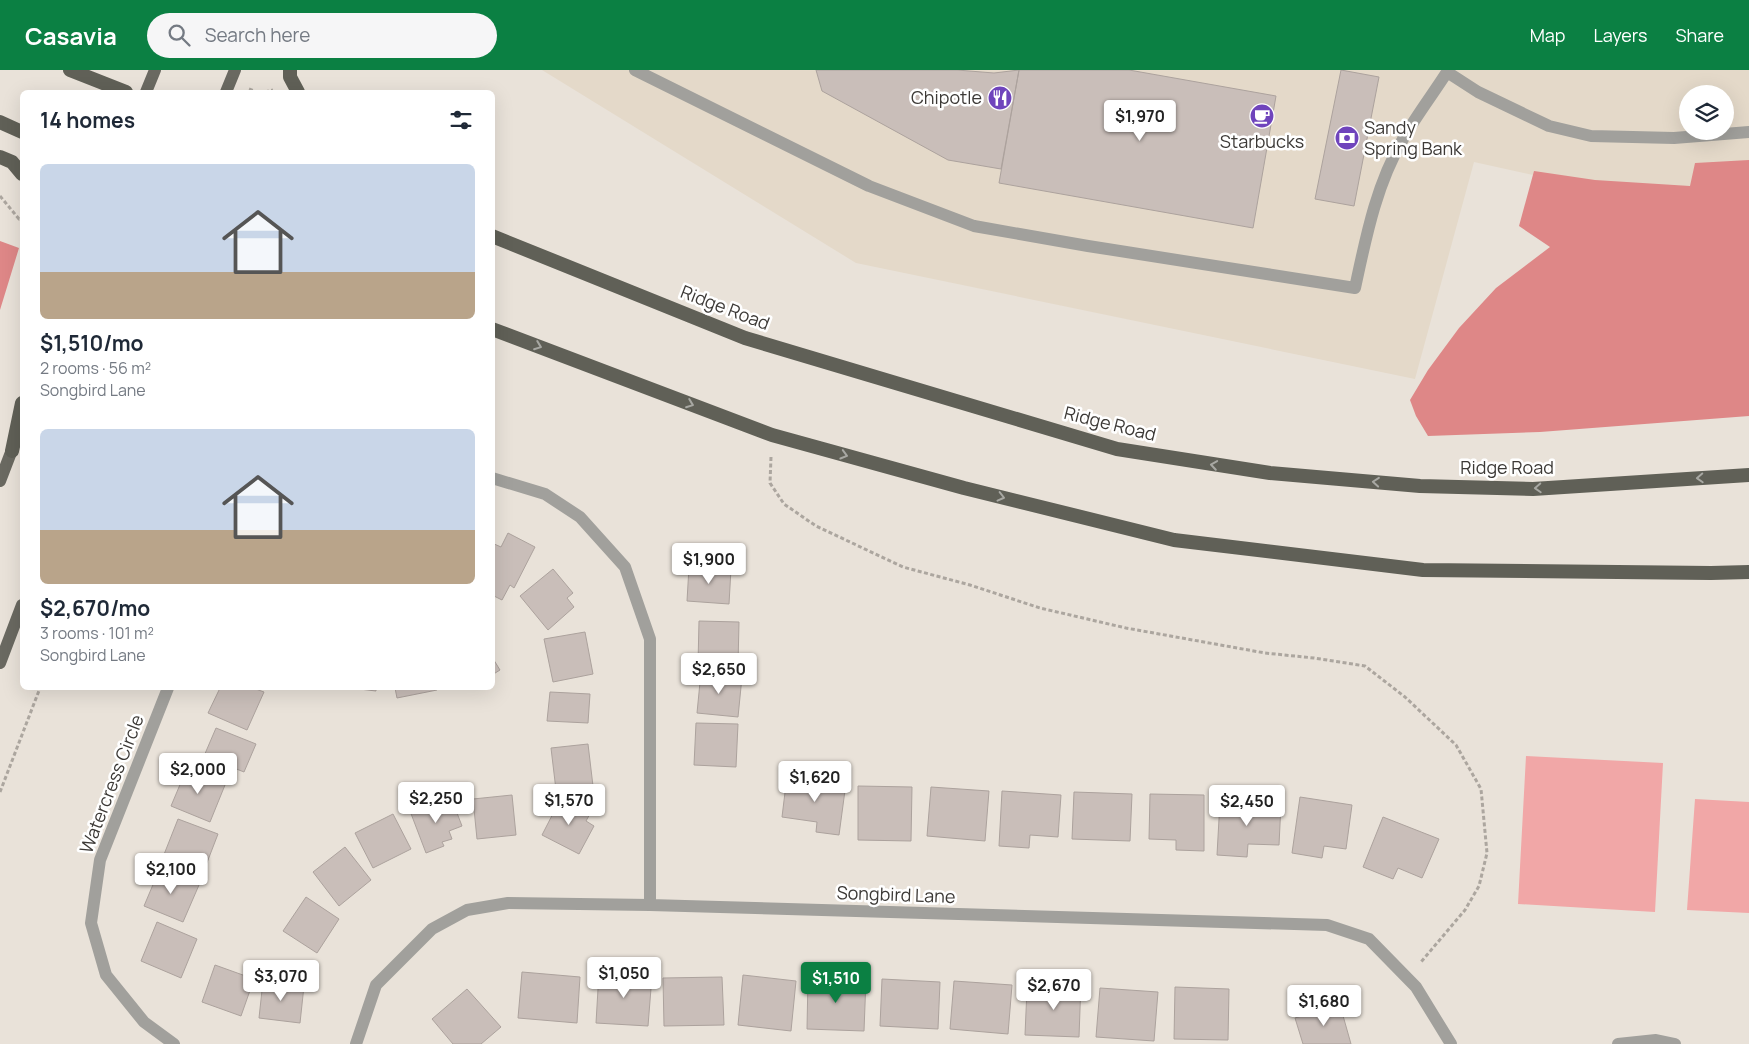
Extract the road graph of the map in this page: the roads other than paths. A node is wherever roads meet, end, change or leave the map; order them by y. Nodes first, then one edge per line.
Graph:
1 (70, 70) edge
2 (155, 70) edge
3 (235, 70) edge
4 (290, 70) edge
5 (635, 70) edge
6 (1446, 71) edge
7 (121, 90) edge
8 (147, 90) edge
9 (227, 90) edge
10 (297, 90) edge
11 (0, 122) edge
12 (20, 131) edge
13 (1749, 132) edge
14 (0, 157) edge
15 (20, 172) edge
16 (495, 237) edge
17 (495, 330) edge
18 (20, 413) edge
19 (20, 429) edge
20 (12, 451) junction
21 (1749, 476) edge
22 (495, 479) edge
23 (0, 481) edge
24 (1749, 572) edge
25 (20, 610) edge
26 (0, 663) edge
27 (167, 690) edge
28 (650, 905) junction
29 (174, 1044) edge
30 (356, 1044) edge
31 (1451, 1044) edge
32 (1618, 1044) edge
33 (1676, 1044) edge

1 - 7 highway
2 - 8 main road
3 - 9 main road
4 - 10 highway
5 - 6 street
6 - 13 street
11 - 12 highway
14 - 15 highway
21 -> 16 highway, Ridge Road
17 -> 24 highway
18 - 20 highway
19 - 20 main road
20 - 23 main road
22 - 28 street
25 - 26 main road
27 - 29 street, Watercress Circle
28 - 30 street, Songbird Lane
28 - 31 street, Songbird Lane
32 - 33 street

